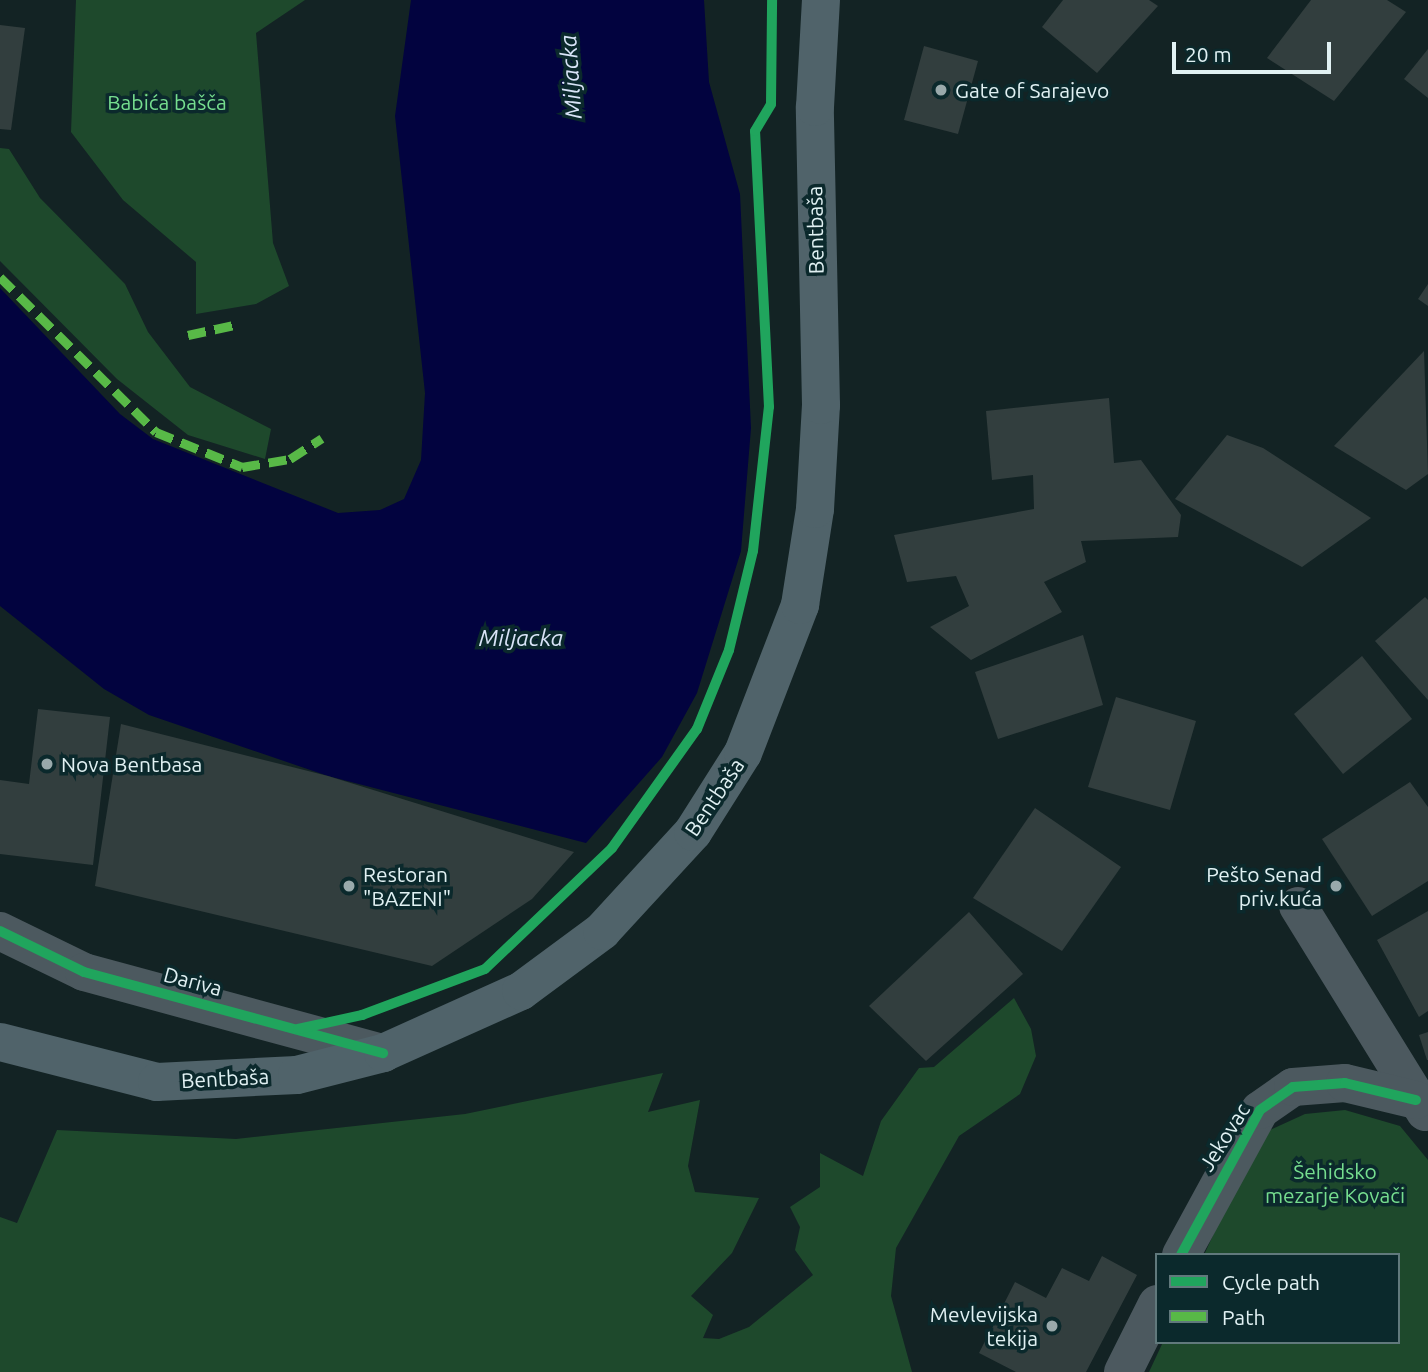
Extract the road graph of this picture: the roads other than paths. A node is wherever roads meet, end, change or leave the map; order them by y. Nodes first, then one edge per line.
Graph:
1 (821, 0) edge
2 (1298, 906) dead end
3 (0, 931) edge
4 (0, 1042) edge
5 (383, 1053) junction
6 (1422, 1108) edge
7 (1182, 1253) edge
8 (1155, 1308) edge
9 (1123, 1372) edge

1 - 5 main road, Bentbaša
2 - 6 street, Jekovac
3 - 5 street, Dariva
4 - 5 main road, Bentbaša
6 - 7 street, Jekovac
8 - 9 street

